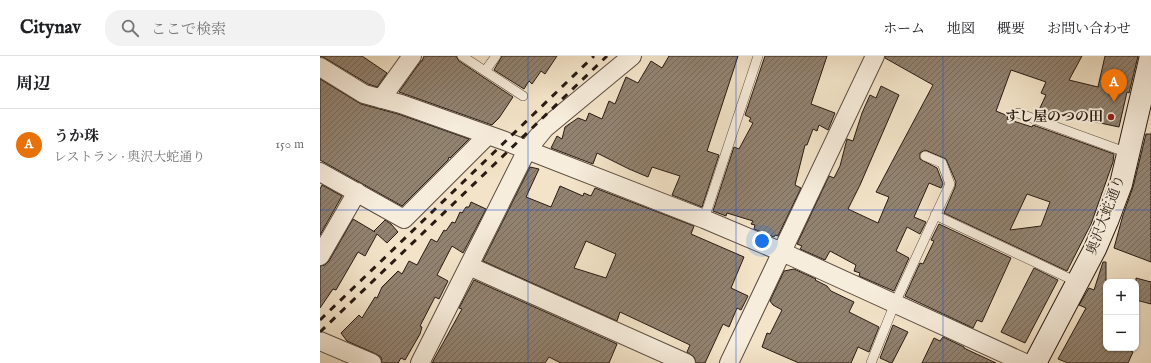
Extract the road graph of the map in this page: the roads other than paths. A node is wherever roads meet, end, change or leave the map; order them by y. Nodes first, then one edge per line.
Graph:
1 (412, 56) edge
2 (462, 56) edge
3 (496, 56) edge
4 (632, 56) edge
5 (758, 56) edge
6 (875, 56) edge
7 (1151, 56) edge
8 (320, 68) edge
9 (485, 71) junction
10 (523, 96) dead end
11 (381, 99) junction
12 (1018, 114) dead end
13 (488, 135) junction
14 (527, 150) junction
15 (1128, 152) junction
16 (925, 156) dead end
17 (320, 172) edge
18 (357, 192) junction
19 (935, 215) junction
20 (704, 219) junction
21 (782, 252) junction
22 (320, 256) edge
23 (469, 266) junction
24 (1077, 282) junction
25 (895, 303) junction
26 (320, 341) edge
27 (372, 363) edge
28 (420, 363) edge
29 (686, 363) edge
30 (729, 363) edge
31 (871, 363) edge
32 (1025, 363) edge
33 (1035, 363) edge

1 - 11 street
2 - 9 lane
3 - 9 lane
4 - 14 street
5 - 20 lane
6 - 21 street
7 - 15 street, 奥沢大蛇通り
8 - 11 street
9 - 10 lane
11 - 13 street
12 - 15 lane
13 - 14 street
13 - 18 street
14 - 20 street
14 - 23 street
15 - 24 street, 奥沢大蛇通り
16 - 19 lane
17 - 18 street
18 - 22 street
19 - 24 lane
19 - 25 lane
20 - 21 street
21 - 25 street
21 - 30 street
23 - 28 street
23 - 29 street
24 - 33 street, 奥沢大蛇通り
25 - 31 lane
25 - 32 street
26 - 27 street

